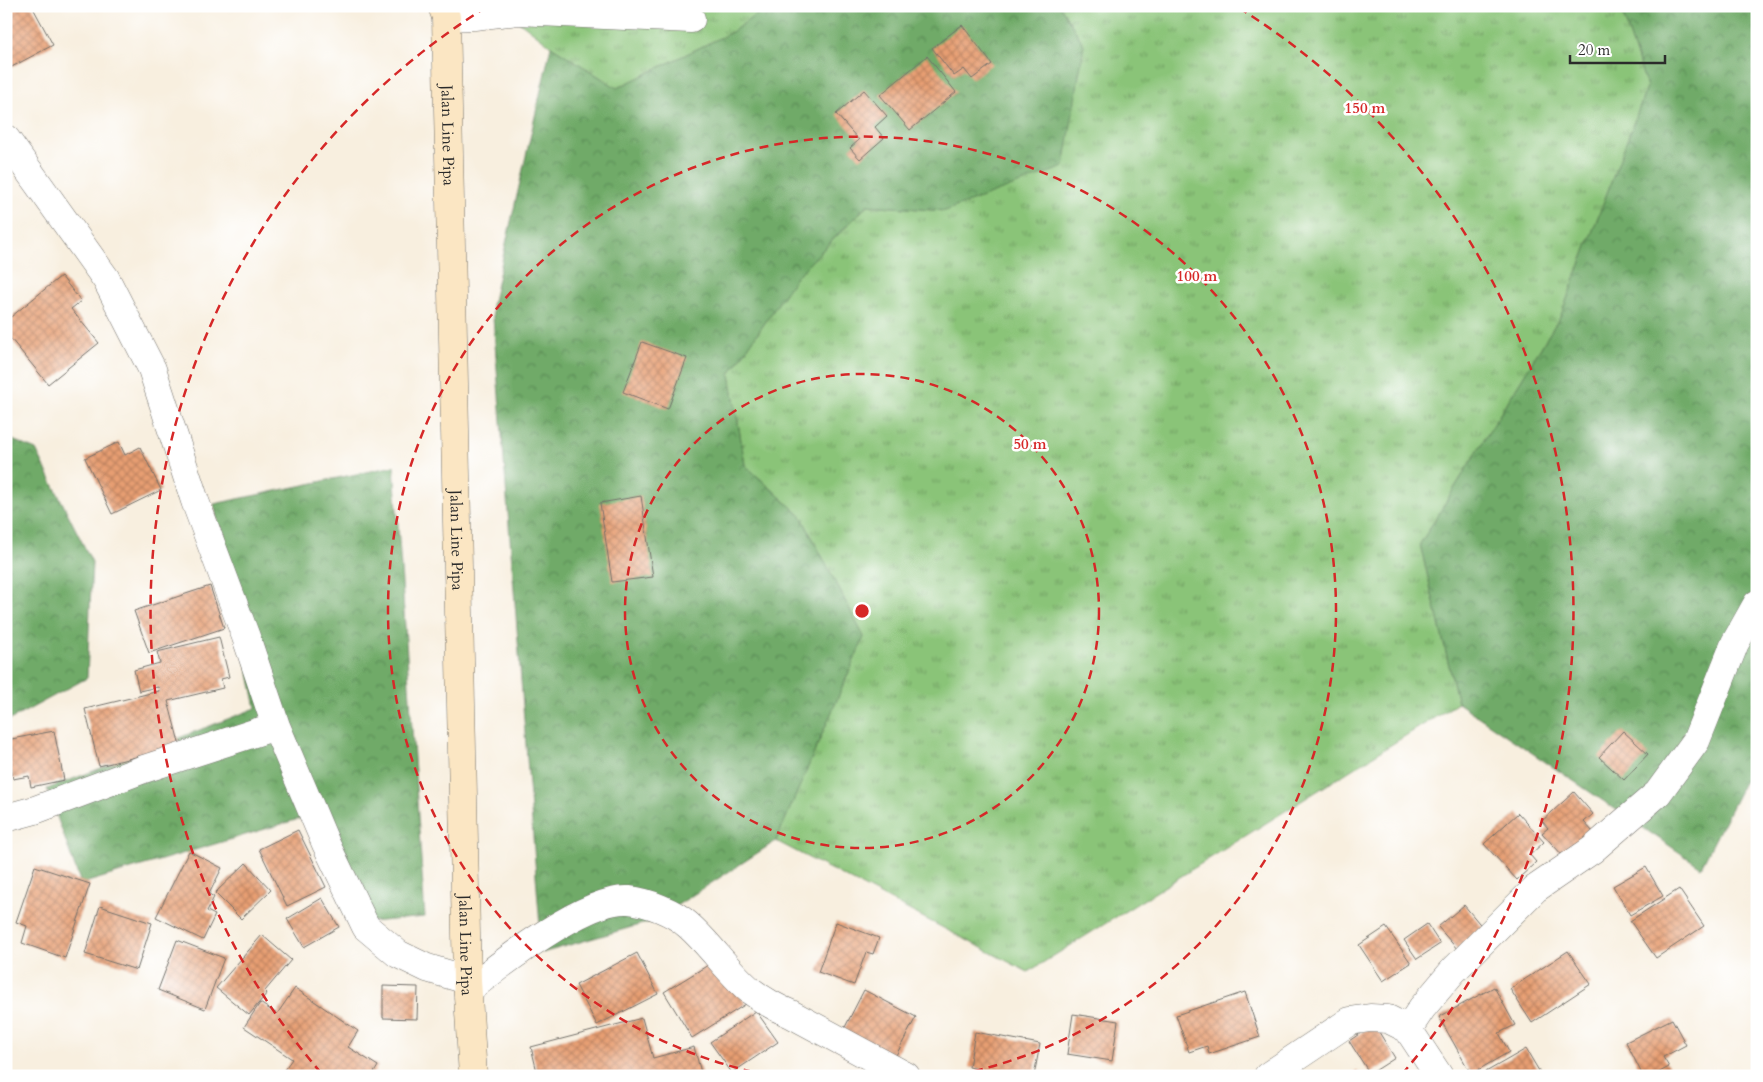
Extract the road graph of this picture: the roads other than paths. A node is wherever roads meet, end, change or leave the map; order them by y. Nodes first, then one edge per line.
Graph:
1 (444, 12) edge
2 (691, 19) dead end
3 (6, 140) edge
4 (1757, 604) edge
5 (276, 726) junction
6 (6, 818) edge
7 (468, 985) junction
8 (1408, 1029) junction
9 (474, 1076) edge
10 (906, 1076) edge
11 (1268, 1076) edge
12 (1439, 1076) edge

1 - 2 street
1 - 7 main road, Jalan Line Pipa
3 - 5 street
4 - 8 street
5 - 6 street
5 - 7 street
7 - 9 main road, Jalan Line Pipa
7 - 10 street
8 - 11 street
8 - 12 street

